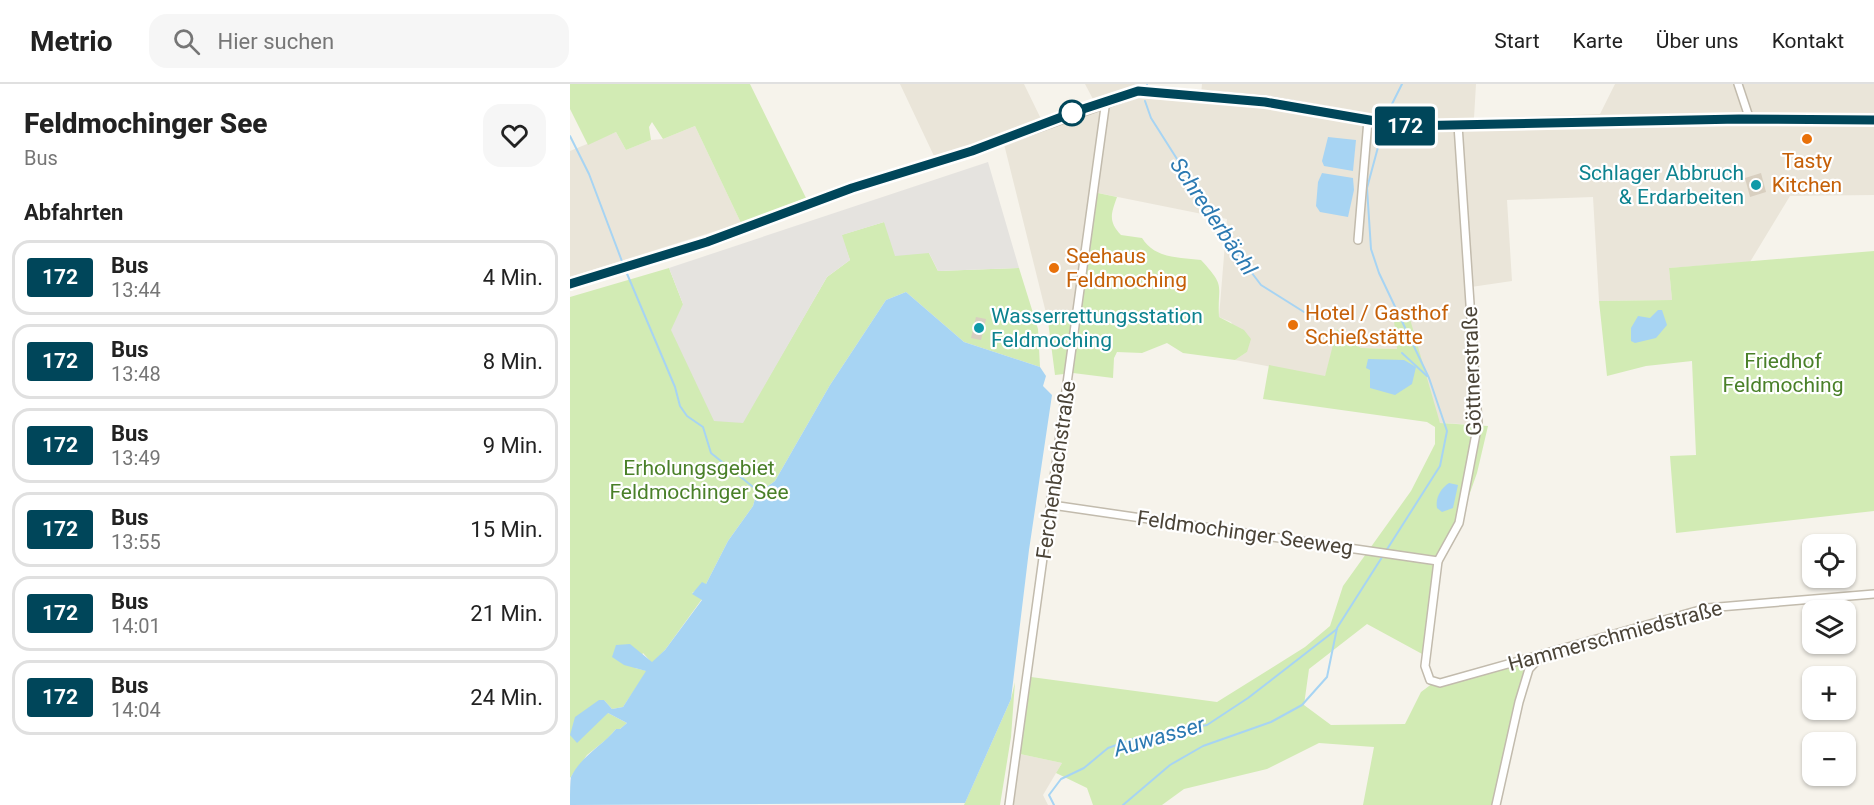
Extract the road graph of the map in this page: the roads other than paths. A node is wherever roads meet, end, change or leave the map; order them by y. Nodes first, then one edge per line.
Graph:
1 (1738, 84) edge
2 (1139, 87) edge
3 (1107, 100) junction
4 (1368, 120) junction
5 (1750, 120) junction
6 (1874, 120) edge
7 (1458, 125) junction
8 (1358, 240) dead end
9 (570, 284) edge
10 (1052, 505) junction
11 (1438, 561) junction
12 (1874, 594) edge
13 (1544, 654) junction
14 (1430, 680) joint
15 (1009, 805) edge
16 (1496, 805) edge

1 - 5 street
2 - 3 street
2 - 4 street
3 - 9 street
3 - 10 street, Ferchenbachstraße
4 - 7 street
4 - 8 street
5 - 6 street
5 - 7 street
7 - 11 street, Göttnerstraße
10 - 11 street, Feldmochinger Seeweg
10 - 15 street, Ferchenbachstraße
11 - 14 street, Göttnerstraße
12 - 13 street, Hammerschmiedstraße
13 - 14 street, Hammerschmiedstraße
13 - 16 street

